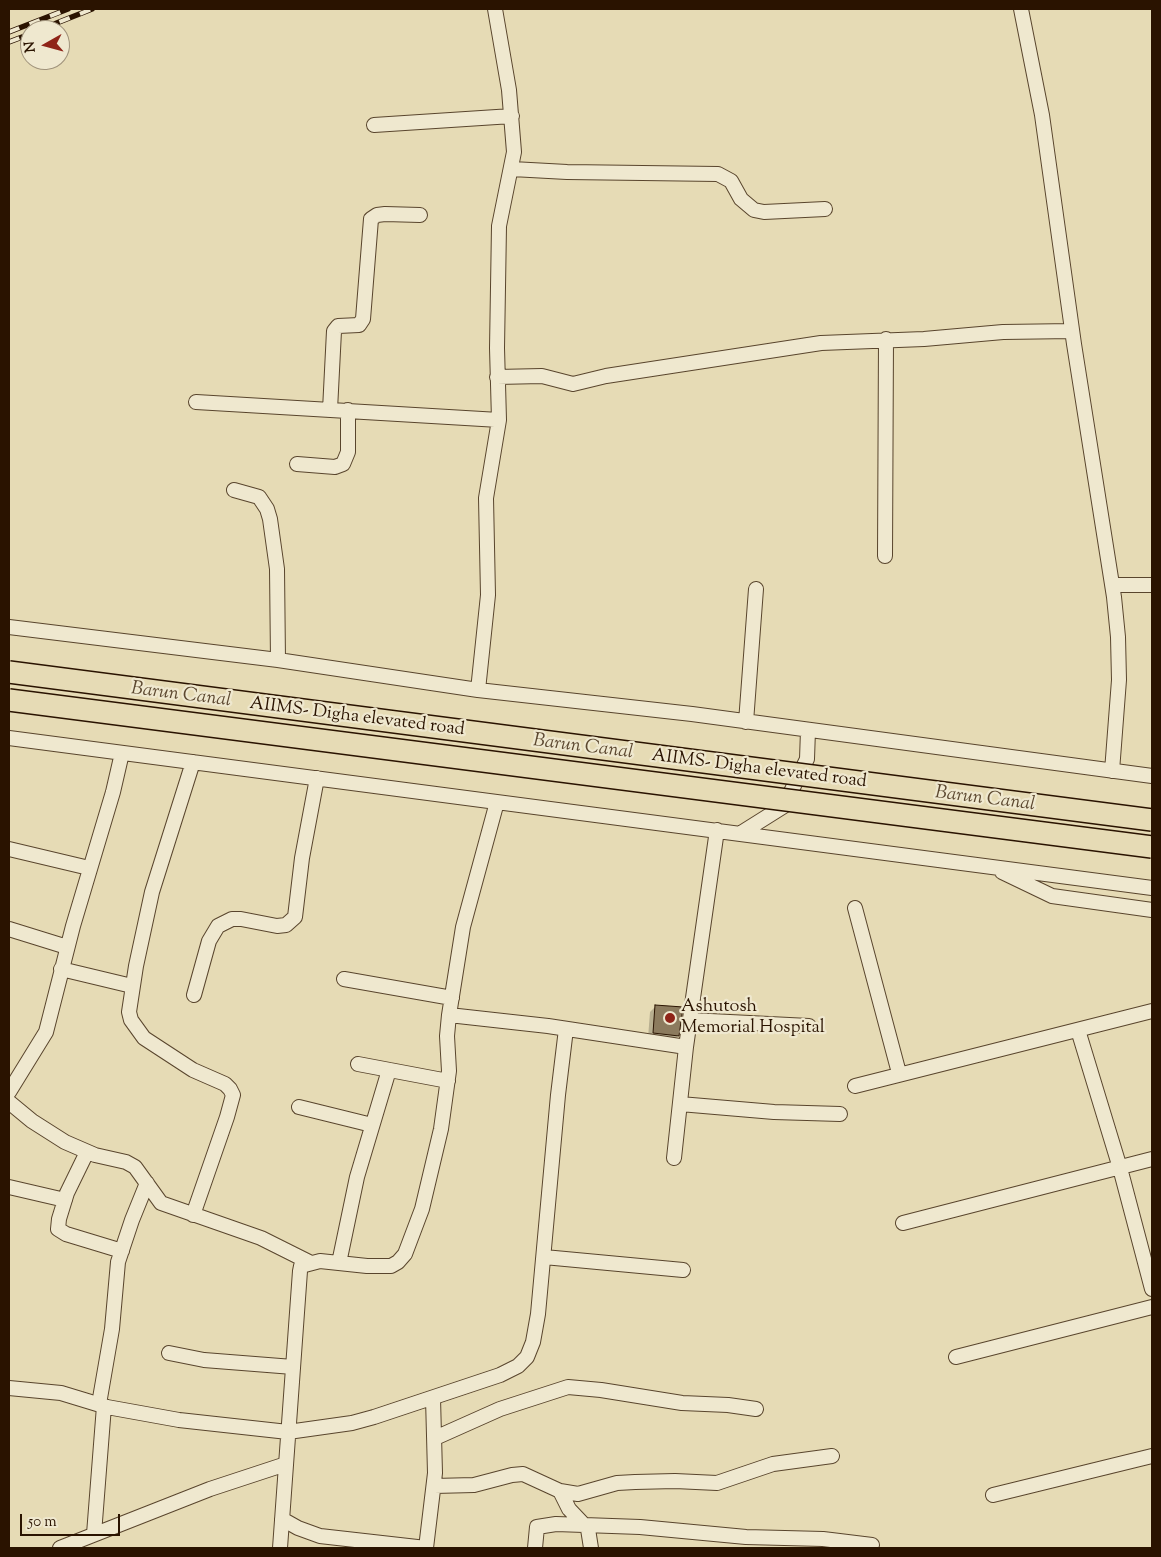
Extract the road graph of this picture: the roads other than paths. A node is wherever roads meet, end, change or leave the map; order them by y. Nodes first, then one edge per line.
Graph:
1 (495, 9) edge
2 (1021, 9) edge
3 (512, 116) junction
4 (374, 125) dead end
5 (512, 169) junction
6 (825, 209) dead end
7 (420, 214) dead end
8 (1072, 331) junction
9 (886, 339) junction
10 (498, 377) junction
11 (196, 402) dead end
12 (330, 410) junction
13 (348, 410) junction
14 (499, 420) junction
15 (297, 464) dead end
16 (234, 490) dead end
17 (885, 556) dead end
18 (1112, 584) junction
19 (1152, 585) edge
20 (756, 589) dead end
21 (9, 627) edge
22 (278, 660) junction
23 (9, 672) edge
24 (478, 690) junction
25 (9, 700) edge
26 (746, 722) junction
27 (808, 730) junction
28 (9, 738) edge
29 (122, 753) junction
30 (193, 762) junction
31 (1112, 771) junction
32 (1152, 776) edge
33 (317, 778) junction
34 (496, 802) junction
35 (1152, 820) edge
36 (717, 830) junction
37 (741, 833) junction
38 (1152, 847) edge
39 (9, 849) edge
40 (989, 866) junction
41 (89, 868) junction
42 (1152, 888) edge
43 (855, 908) dead end
44 (1152, 910) edge
45 (9, 930) edge
46 (67, 947) junction
47 (61, 969) junction
48 (344, 979) dead end
49 (132, 986) junction
50 (194, 996) dead end
51 (452, 998) junction
52 (1152, 1011) edge
53 (449, 1014) junction
54 (690, 1020) junction
55 (809, 1026) dead end
56 (566, 1029) junction
57 (1078, 1030) junction
58 (686, 1047) junction
59 (358, 1064) dead end
60 (389, 1070) junction
61 (899, 1073) junction
62 (448, 1081) junction
63 (855, 1086) dead end
64 (9, 1092) edge
65 (9, 1102) edge
66 (680, 1104) junction
67 (300, 1107) dead end
68 (840, 1114) dead end
69 (372, 1124) junction
70 (87, 1152) junction
71 (674, 1158) dead end
72 (1152, 1159) edge
73 (1120, 1168) junction
74 (147, 1183) junction
75 (9, 1187) edge
76 (65, 1200) junction
77 (193, 1215) junction
78 (903, 1223) dead end
79 (122, 1251) junction
80 (544, 1257) junction
81 (309, 1262) junction
82 (339, 1263) junction
83 (683, 1270) dead end
84 (1152, 1289) edge
85 (1152, 1307) edge
86 (169, 1353) dead end
87 (956, 1357) dead end
88 (292, 1367) junction
89 (9, 1388) edge
90 (433, 1398) junction
91 (102, 1405) junction
92 (756, 1409) dead end
93 (288, 1432) junction
94 (435, 1438) junction
95 (832, 1456) dead end
96 (1152, 1456) edge
97 (286, 1464) junction
98 (434, 1486) junction
99 (560, 1491) junction
100 (993, 1495) dead end
101 (282, 1519) junction
102 (585, 1524) junction
103 (94, 1534) junction
104 (872, 1545) dead end
105 (60, 1548) edge
106 (280, 1548) edge
107 (426, 1548) edge
108 (535, 1548) edge
109 (591, 1548) edge

1 - 3 street
2 - 8 street
3 - 4 street
3 - 5 street
5 - 6 street
5 - 10 street
7 - 12 street
8 - 9 street
8 - 18 street
9 - 10 street
9 - 17 street
10 - 14 street
11 - 12 street
12 - 13 street
13 - 14 street
13 - 15 street
14 - 24 street
16 - 22 street
18 - 19 street
18 - 31 street
20 - 26 street
21 - 22 street
22 - 24 street
23 - 35 highway, AIIMS- Digha elevated road, bridge
24 - 26 street
25 - 38 highway, AIIMS- Digha elevated road, bridge
26 - 27 street
27 - 31 street
27 - 37 street, bridge
28 - 29 street
29 - 30 street
29 - 41 street
30 - 33 street
30 - 49 street
31 - 32 street
33 - 34 street
33 - 50 street
34 - 36 street
34 - 51 street
36 - 37 street
36 - 54 street
37 - 40 street
39 - 41 street
40 - 42 street
40 - 44 street
41 - 46 street
43 - 61 street
45 - 46 street
46 - 47 street
47 - 49 street
47 - 64 street
48 - 51 street
49 - 77 street
51 - 53 street
52 - 57 street
53 - 56 street
53 - 62 street
54 - 55 street
54 - 58 street
56 - 58 street
56 - 80 street
57 - 61 street
57 - 73 street
58 - 66 street
59 - 60 street
60 - 62 street
60 - 69 street
61 - 63 street
62 - 82 street
65 - 70 street
66 - 68 street
66 - 71 street
67 - 69 street
69 - 82 street
70 - 74 street
70 - 76 street
72 - 73 street
73 - 78 street
73 - 84 street
74 - 77 street
74 - 79 street
75 - 76 street
76 - 79 street
77 - 81 street
79 - 91 street
80 - 83 street
80 - 90 street
81 - 82 street
81 - 88 street
85 - 87 street
86 - 88 street
88 - 93 street
89 - 91 street
90 - 93 street
90 - 94 street
91 - 93 street
91 - 103 street
92 - 94 street
93 - 97 street
94 - 98 street
95 - 99 street
96 - 100 street
97 - 101 street
97 - 103 street
98 - 99 street
98 - 107 street
99 - 102 street
101 - 106 street
101 - 107 street
102 - 104 street
102 - 108 street
102 - 109 street
103 - 105 street

